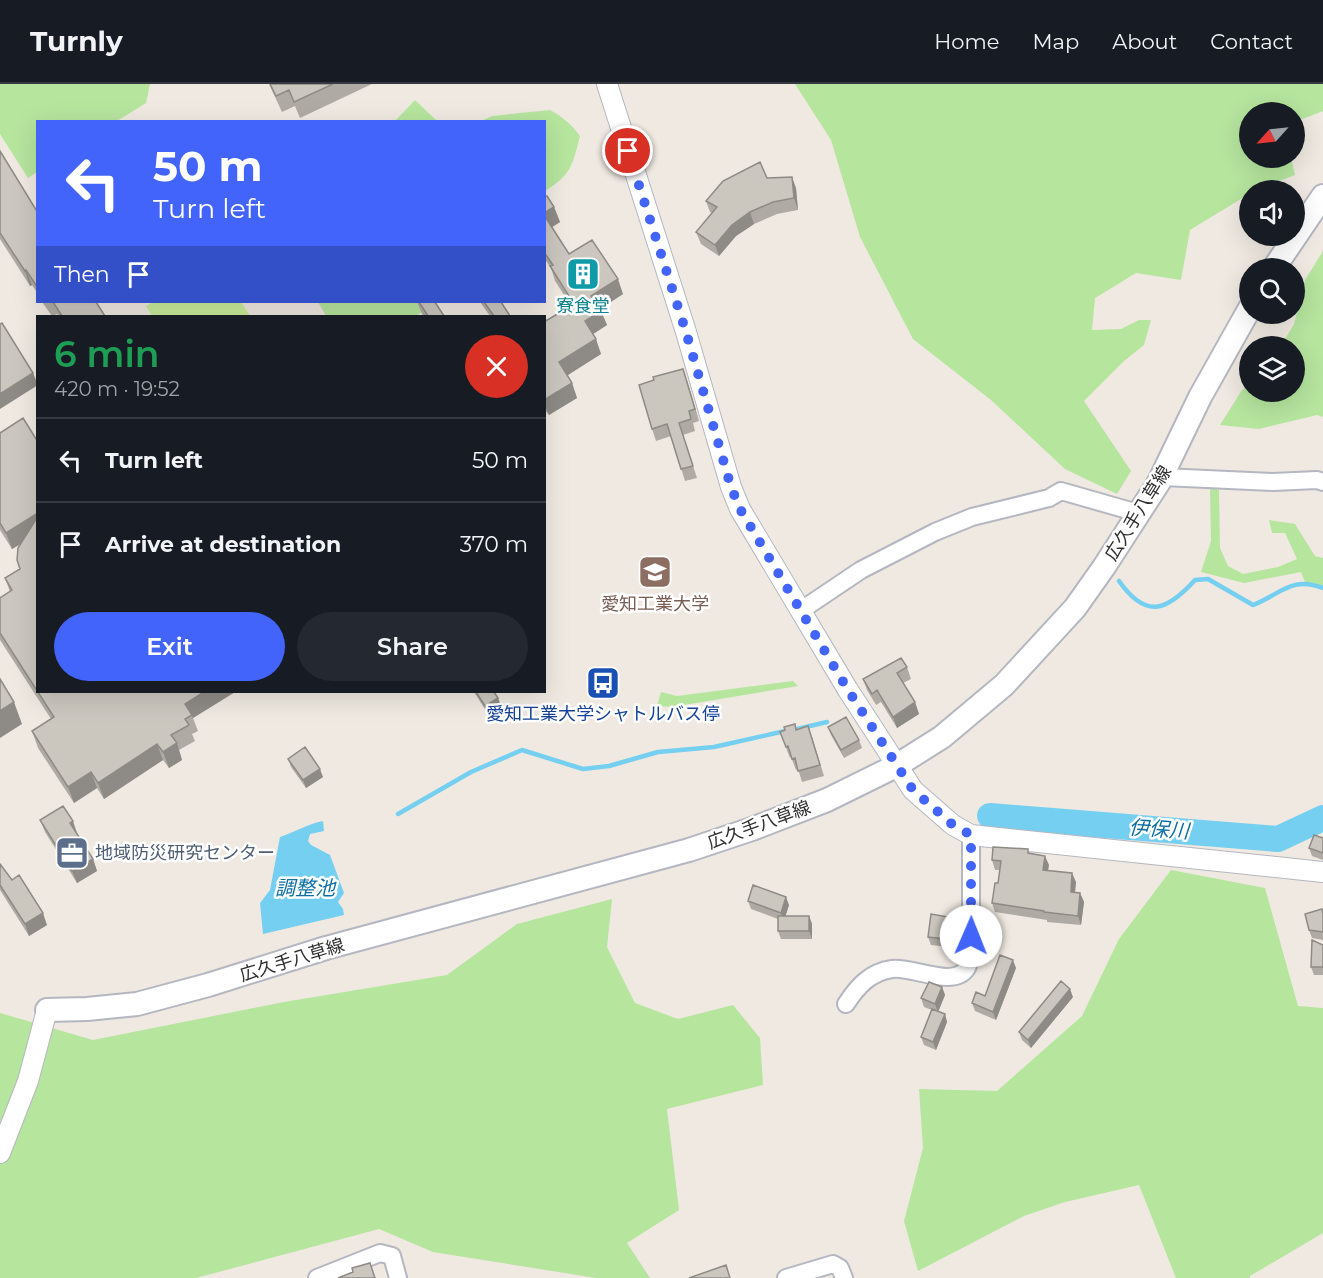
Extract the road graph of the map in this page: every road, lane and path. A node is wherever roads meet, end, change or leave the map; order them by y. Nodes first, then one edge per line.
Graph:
1 (606, 84) edge
2 (1323, 196) edge
3 (1281, 258) edge
4 (1241, 324) edge
5 (1323, 482) edge
6 (1138, 513) junction
7 (800, 612) junction
8 (896, 766) junction
9 (971, 835) junction
10 (1323, 872) edge
11 (846, 1004) dead end
12 (47, 1010) joint
13 (0, 1153) edge
14 (317, 1278) edge
15 (398, 1278) edge
16 (786, 1278) edge
17 (844, 1278) edge

1 - 7 street
2 - 3 main road
4 - 6 main road, 広久手八草線
5 - 6 street
6 - 7 street
6 - 8 main road, 広久手八草線
7 - 8 street
8 - 9 street
8 - 12 main road, 広久手八草線
9 - 10 street
9 - 11 street
12 - 13 street
14 - 15 street
16 - 17 street

